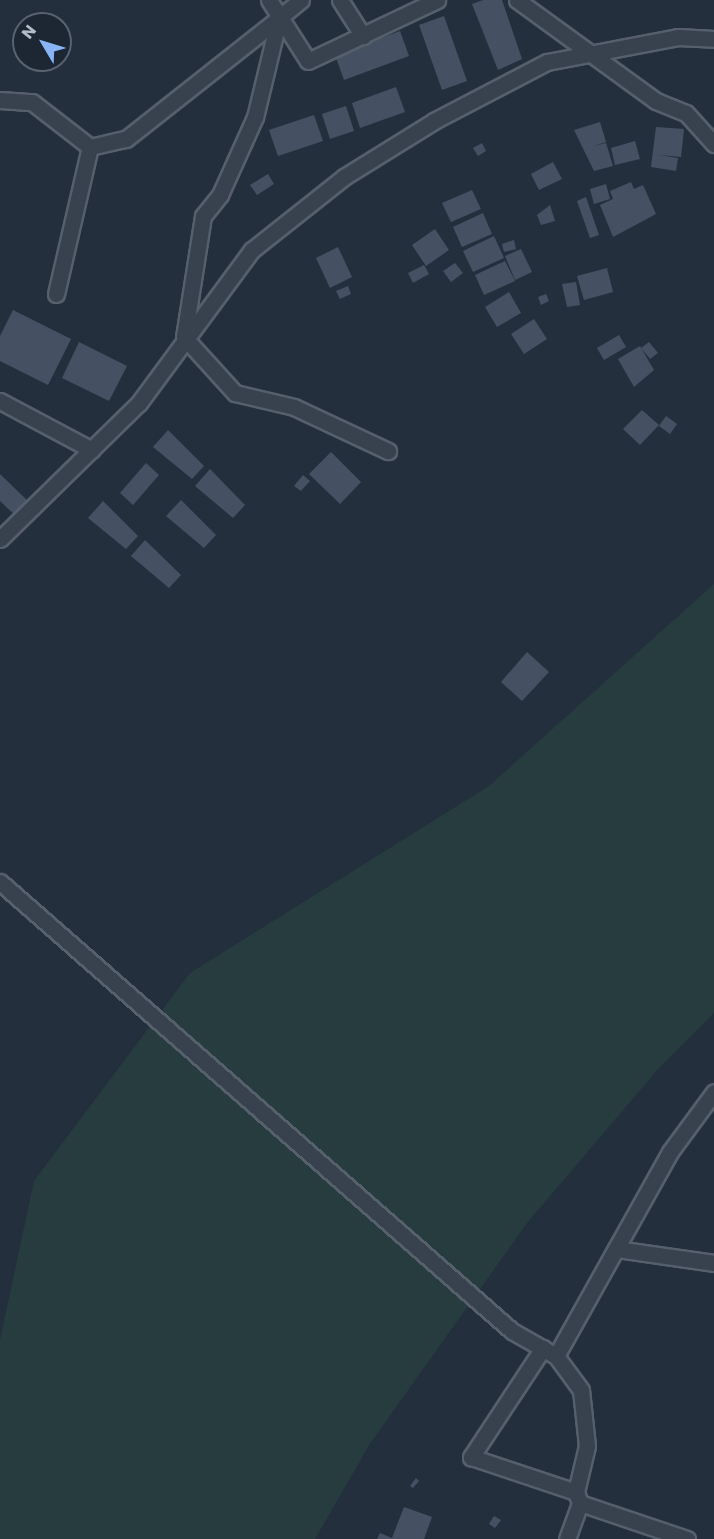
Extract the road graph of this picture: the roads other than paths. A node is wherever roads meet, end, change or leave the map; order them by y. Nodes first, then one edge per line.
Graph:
1 (269, 0) edge
2 (301, 0) edge
3 (339, 0) edge
4 (437, 0) edge
5 (517, 0) edge
6 (279, 18) junction
7 (363, 36) junction
8 (714, 39) edge
9 (593, 56) junction
10 (0, 100) edge
11 (714, 144) edge
12 (90, 147) junction
13 (56, 294) dead end
14 (184, 338) junction
15 (0, 401) edge
16 (92, 450) junction
17 (388, 450) dead end
18 (0, 539) edge
19 (3, 889) edge
20 (714, 1092) edge
21 (616, 1249) junction
22 (714, 1263) edge
23 (550, 1352) junction
24 (578, 1497) junction
25 (567, 1539) edge
26 (687, 1539) edge

1 - 6 street
2 - 6 street
3 - 7 street
4 - 7 street
5 - 9 street
6 - 7 street
6 - 12 street
6 - 14 street
8 - 9 street
9 - 11 street
9 - 14 street
10 - 12 street
12 - 13 street
14 - 16 street
14 - 17 street
15 - 16 street
16 - 18 street
19 - 23 street
20 - 21 street
21 - 22 street
21 - 23 street
23 - 24 street
23 - 24 street
24 - 25 street
24 - 26 street

